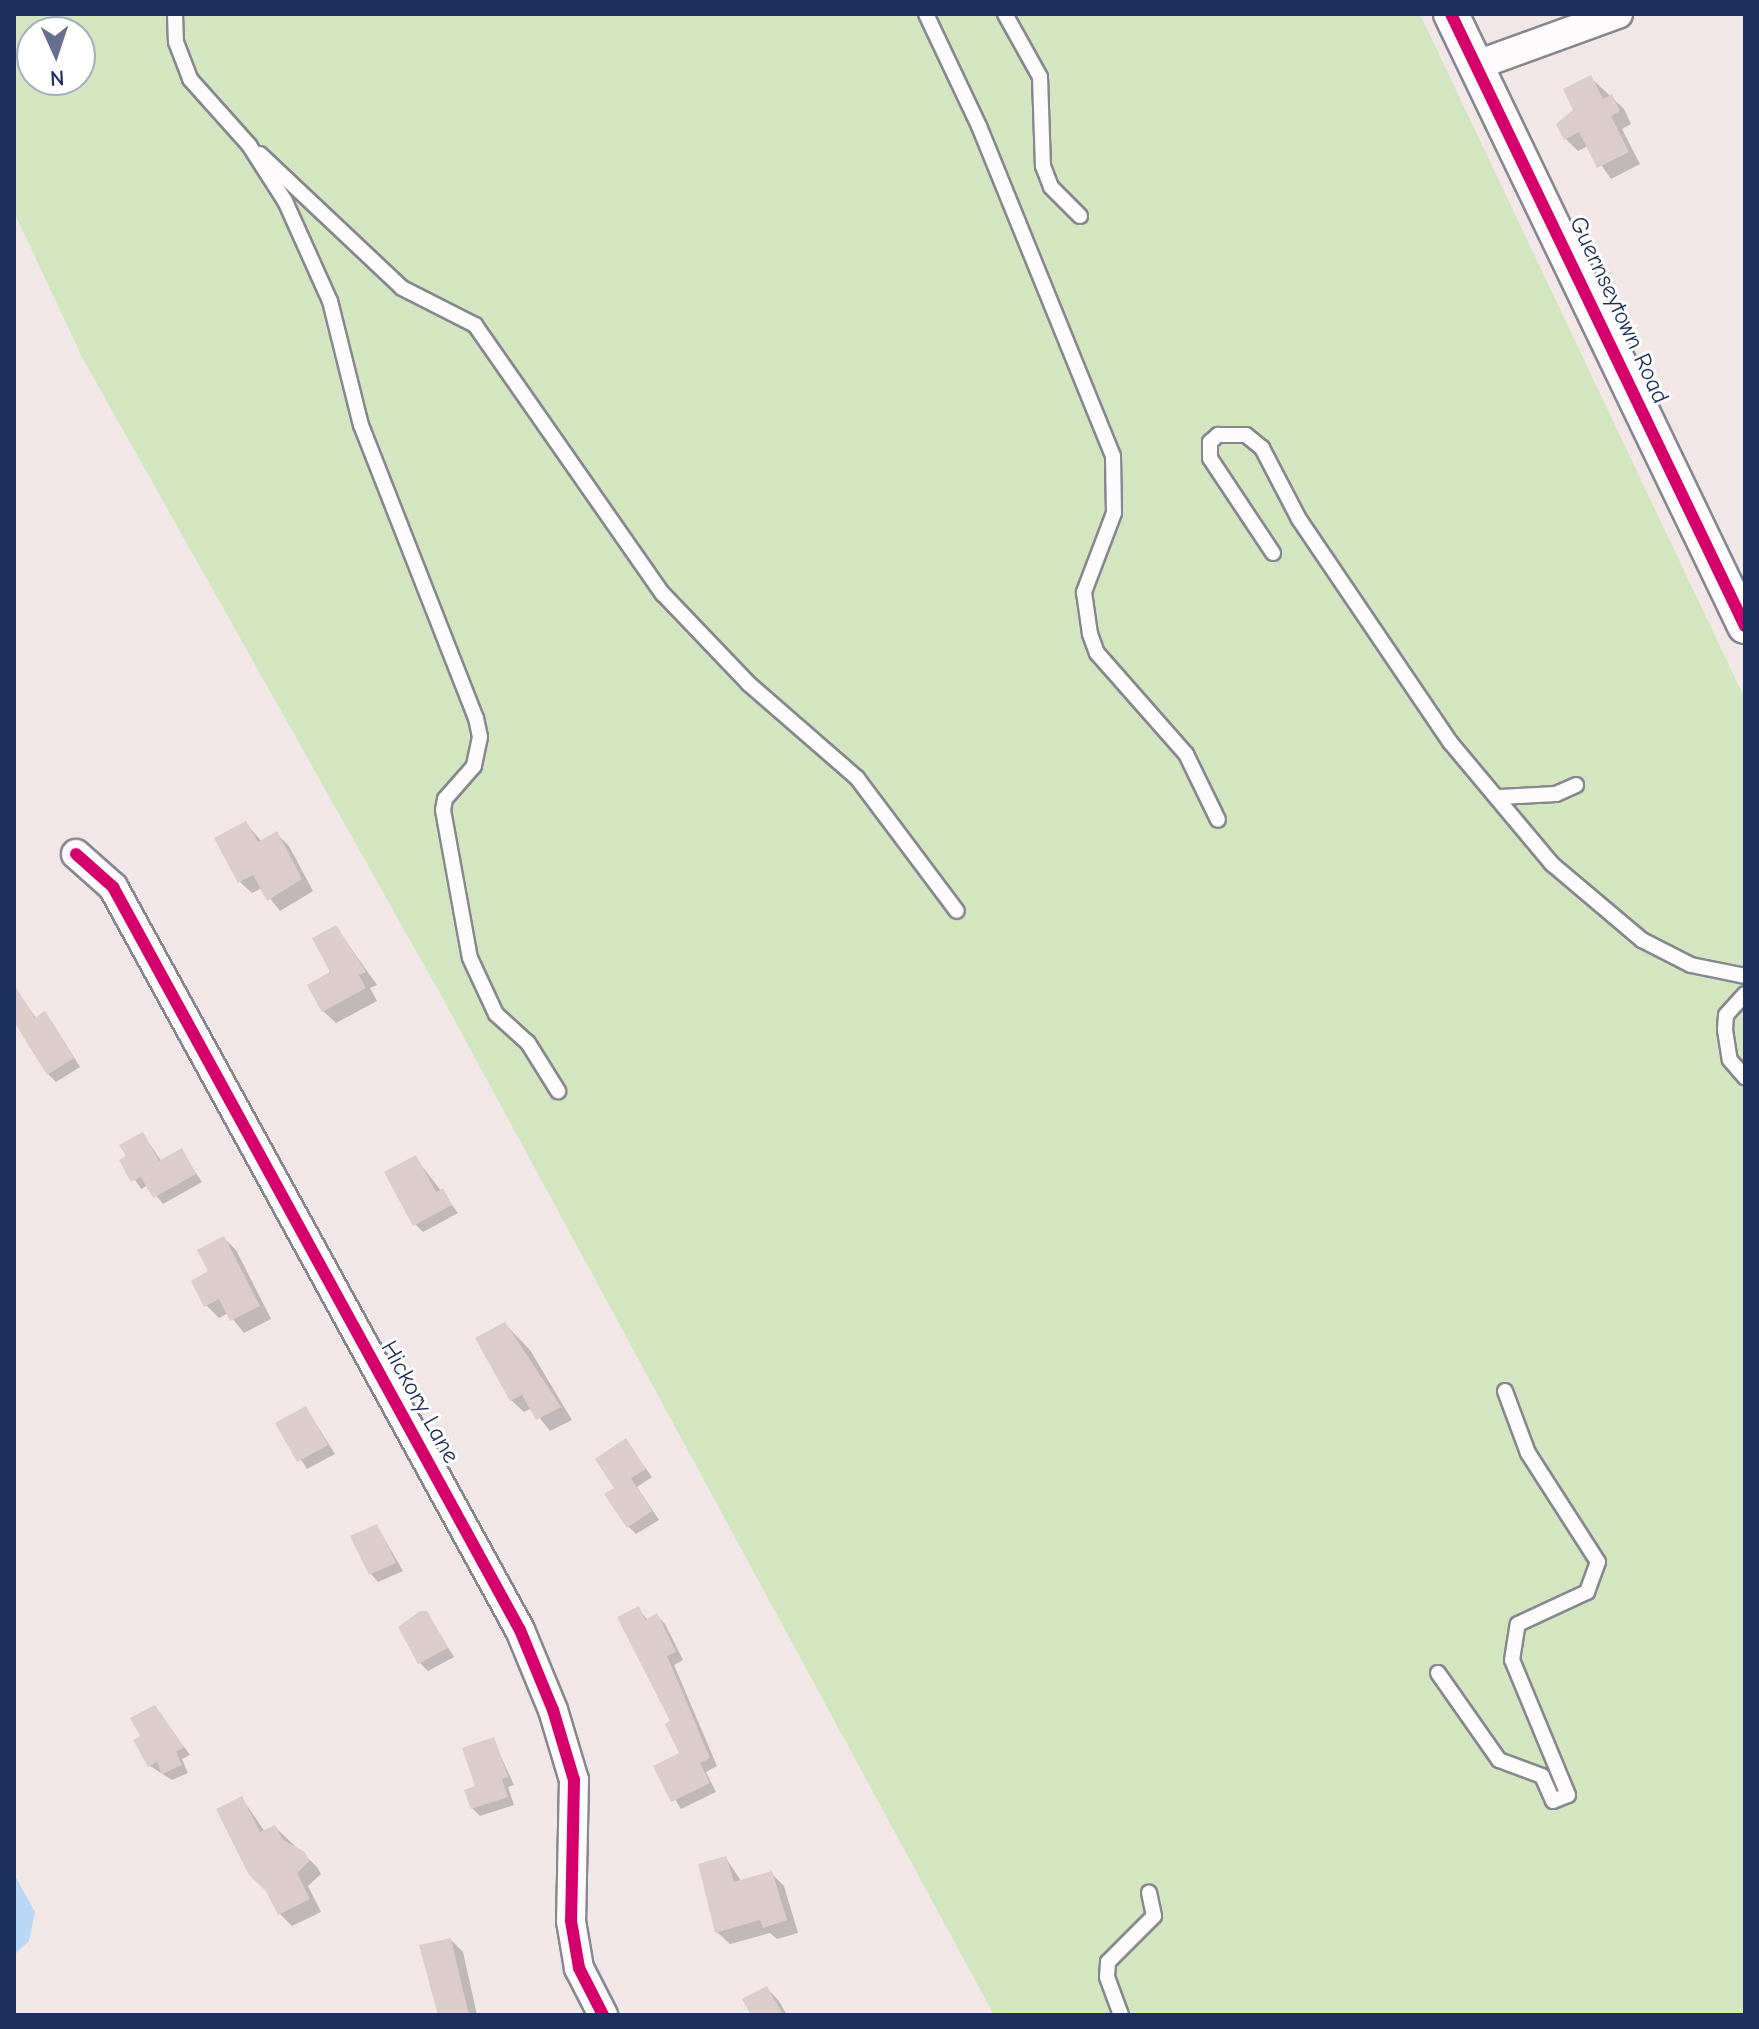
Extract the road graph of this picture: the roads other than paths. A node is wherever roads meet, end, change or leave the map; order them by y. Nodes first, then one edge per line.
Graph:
1 (175, 14) edge
2 (926, 14) edge
3 (1005, 14) edge
4 (1451, 14) edge
5 (1618, 14) edge
6 (1477, 65) junction
7 (249, 145) junction
8 (1080, 216) dead end
9 (1273, 553) dead end
10 (1745, 626) edge
11 (1576, 785) dead end
12 (1500, 797) junction
13 (1218, 820) dead end
14 (76, 854) dead end
15 (957, 911) dead end
16 (1745, 976) edge
17 (1745, 994) edge
18 (1745, 1077) edge
19 (558, 1091) dead end
20 (1505, 1391) dead end
21 (1438, 1673) dead end
22 (1149, 1893) dead end
23 (603, 2015) edge
24 (1121, 2015) edge

1 - 7 lane
2 - 13 lane
3 - 8 lane
4 - 6 street, Guernseytown Road
5 - 6 street
6 - 10 street, Guernseytown Road
7 - 15 lane
7 - 19 lane
9 - 12 lane
11 - 12 lane
12 - 16 lane
14 - 23 street, Hickory Lane
17 - 18 lane
20 - 21 lane
22 - 24 lane

